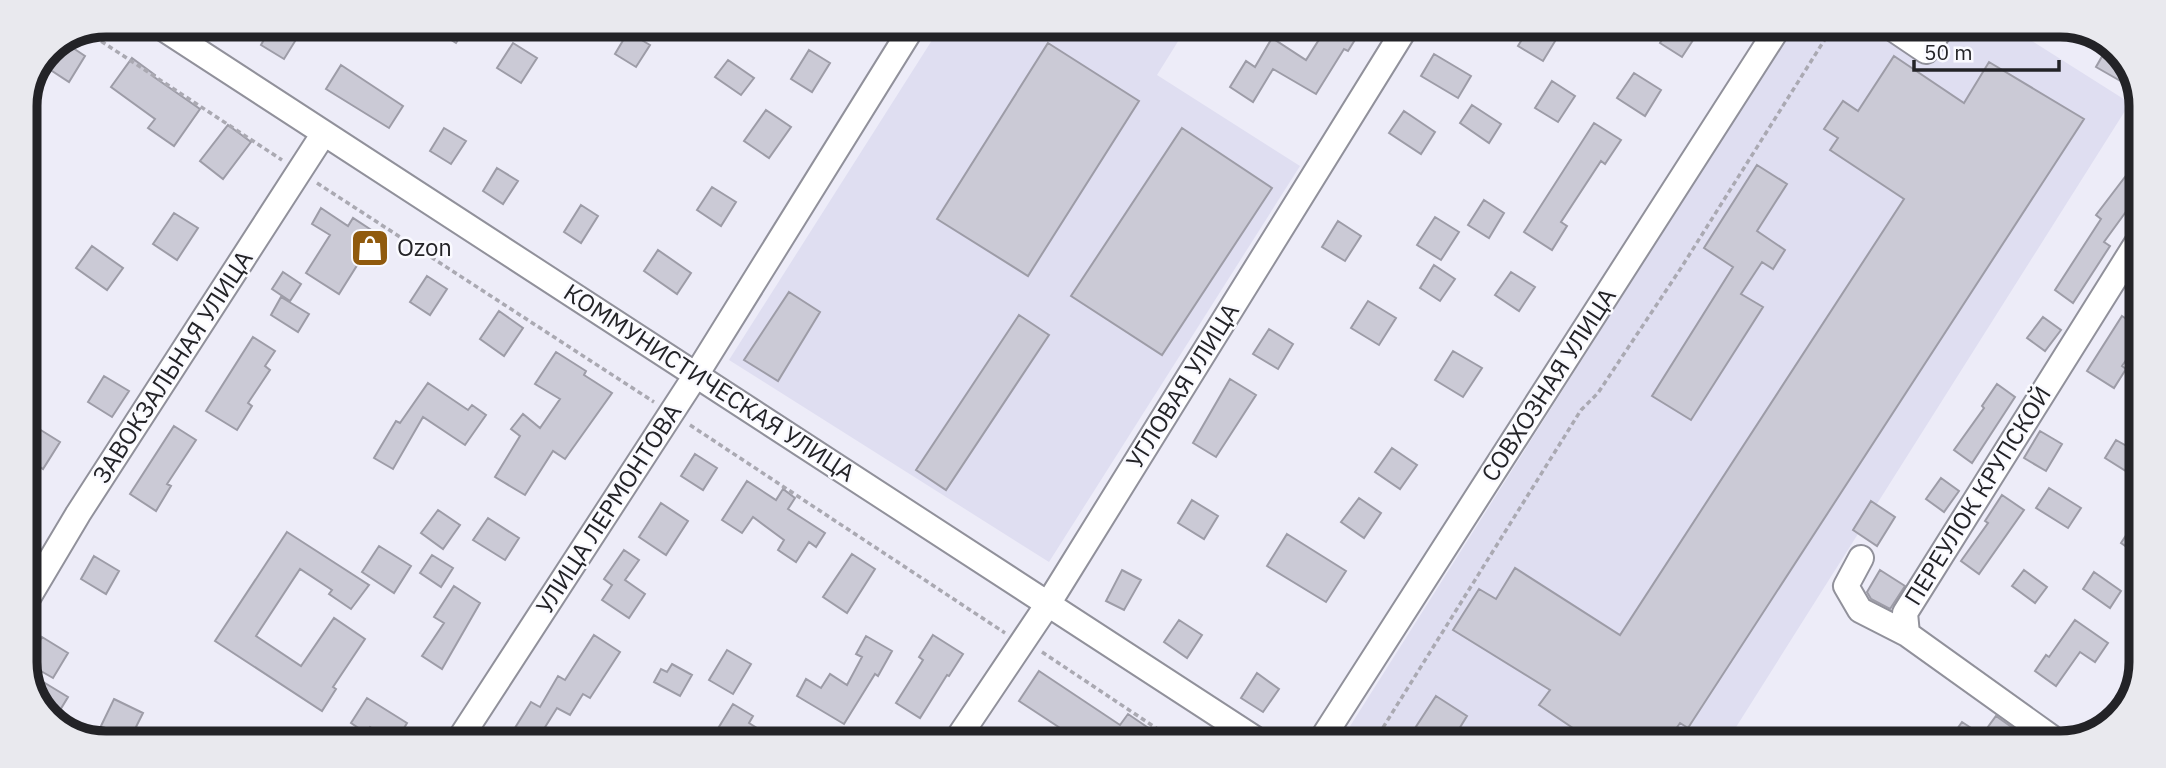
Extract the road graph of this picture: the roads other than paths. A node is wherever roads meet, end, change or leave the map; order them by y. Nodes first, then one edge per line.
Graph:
1 (176, 37) edge
2 (907, 37) edge
3 (1400, 37) edge
4 (1772, 37) edge
5 (1905, 37) edge
6 (1935, 37) edge
7 (324, 133) junction
8 (2129, 256) edge
9 (696, 375) junction
10 (1861, 558) dead end
11 (37, 583) edge
12 (1048, 604) junction
13 (1906, 634) junction
14 (465, 731) edge
15 (963, 731) edge
16 (1243, 731) edge
17 (1327, 731) edge
18 (2041, 731) edge

1 - 7 street, КОММУНИСТИЧЕСКАЯ УЛИЦА
2 - 9 street, УЛИЦА ЛЕРМОНТОВА
3 - 12 street, УГЛОВАЯ УЛИЦА
4 - 17 street, СОВХОЗНАЯ УЛИЦА
5 - 6 street
7 - 9 street, КОММУНИСТИЧЕСКАЯ УЛИЦА
7 - 11 street, ЗАВОКЗАЛЬНАЯ УЛИЦА
8 - 13 street, ПЕРЕУЛОК КРУПСКОЙ
9 - 12 street, КОММУНИСТИЧЕСКАЯ УЛИЦА
9 - 14 street, УЛИЦА ЛЕРМОНТОВА
10 - 13 street
12 - 15 street, УГЛОВАЯ УЛИЦА
12 - 16 street, КОММУНИСТИЧЕСКАЯ УЛИЦА
13 - 18 street, ПЕРЕУЛОК КРУПСКОЙ

